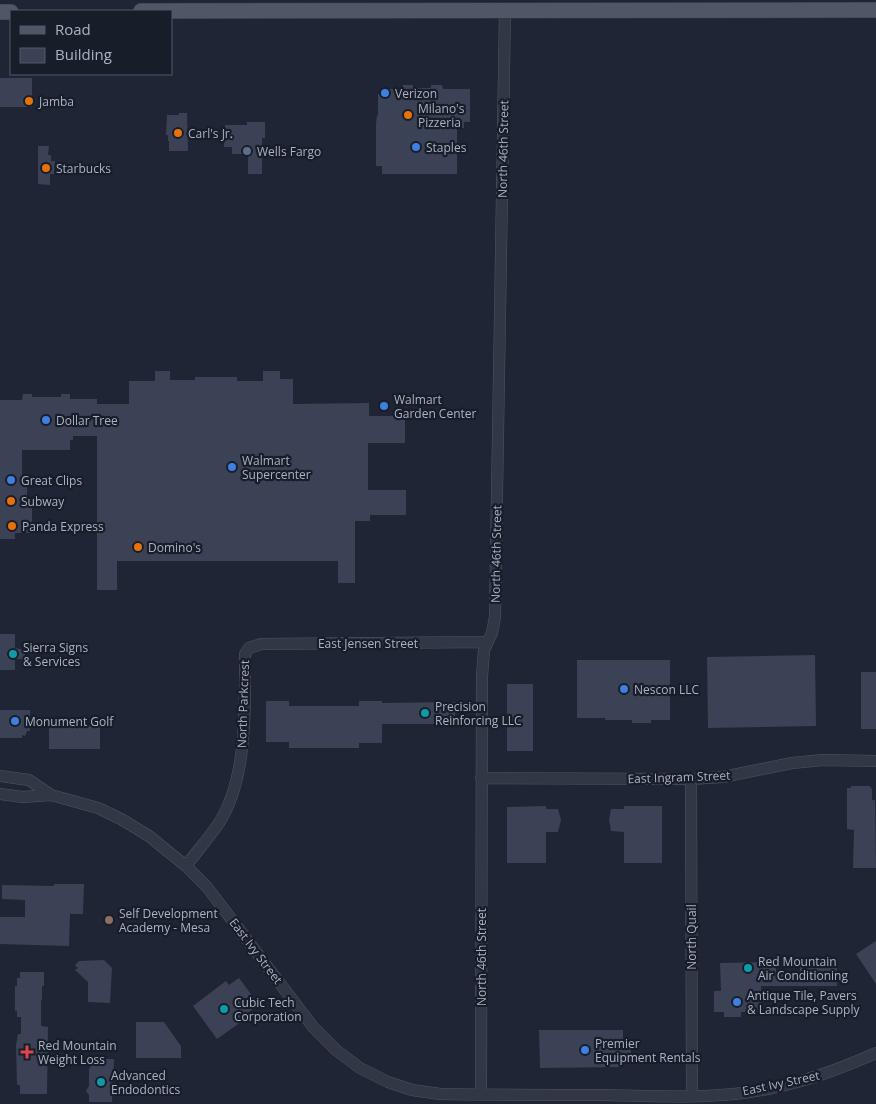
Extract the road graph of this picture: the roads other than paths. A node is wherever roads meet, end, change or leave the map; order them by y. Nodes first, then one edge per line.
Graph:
1 (876, 10) edge
2 (172, 11) edge
3 (505, 11) junction
4 (487, 642) junction
5 (249, 648) joint
6 (876, 761) edge
7 (0, 776) edge
8 (481, 778) junction
9 (690, 779) junction
10 (0, 794) edge
11 (51, 795) junction
12 (186, 866) junction
13 (876, 1053) edge
14 (481, 1095) junction
15 (692, 1096) junction

1 - 3 main road
2 - 3 main road
3 - 4 street, North 46th Street
4 - 5 street, East Jensen Street
4 - 8 street, North 46th Street
5 - 12 street, North Parkcrest
6 - 9 street, East Ingram Street
7 - 11 street, East Ivy Street
8 - 9 street, East Ingram Street
8 - 14 street, North 46th Street
9 - 15 street, North Quail
10 - 11 street, East Ivy Street
11 - 12 street, East Ivy Street
12 - 14 street, East Ivy Street
13 - 15 street, East Ivy Street
14 - 15 street, East Ivy Street

